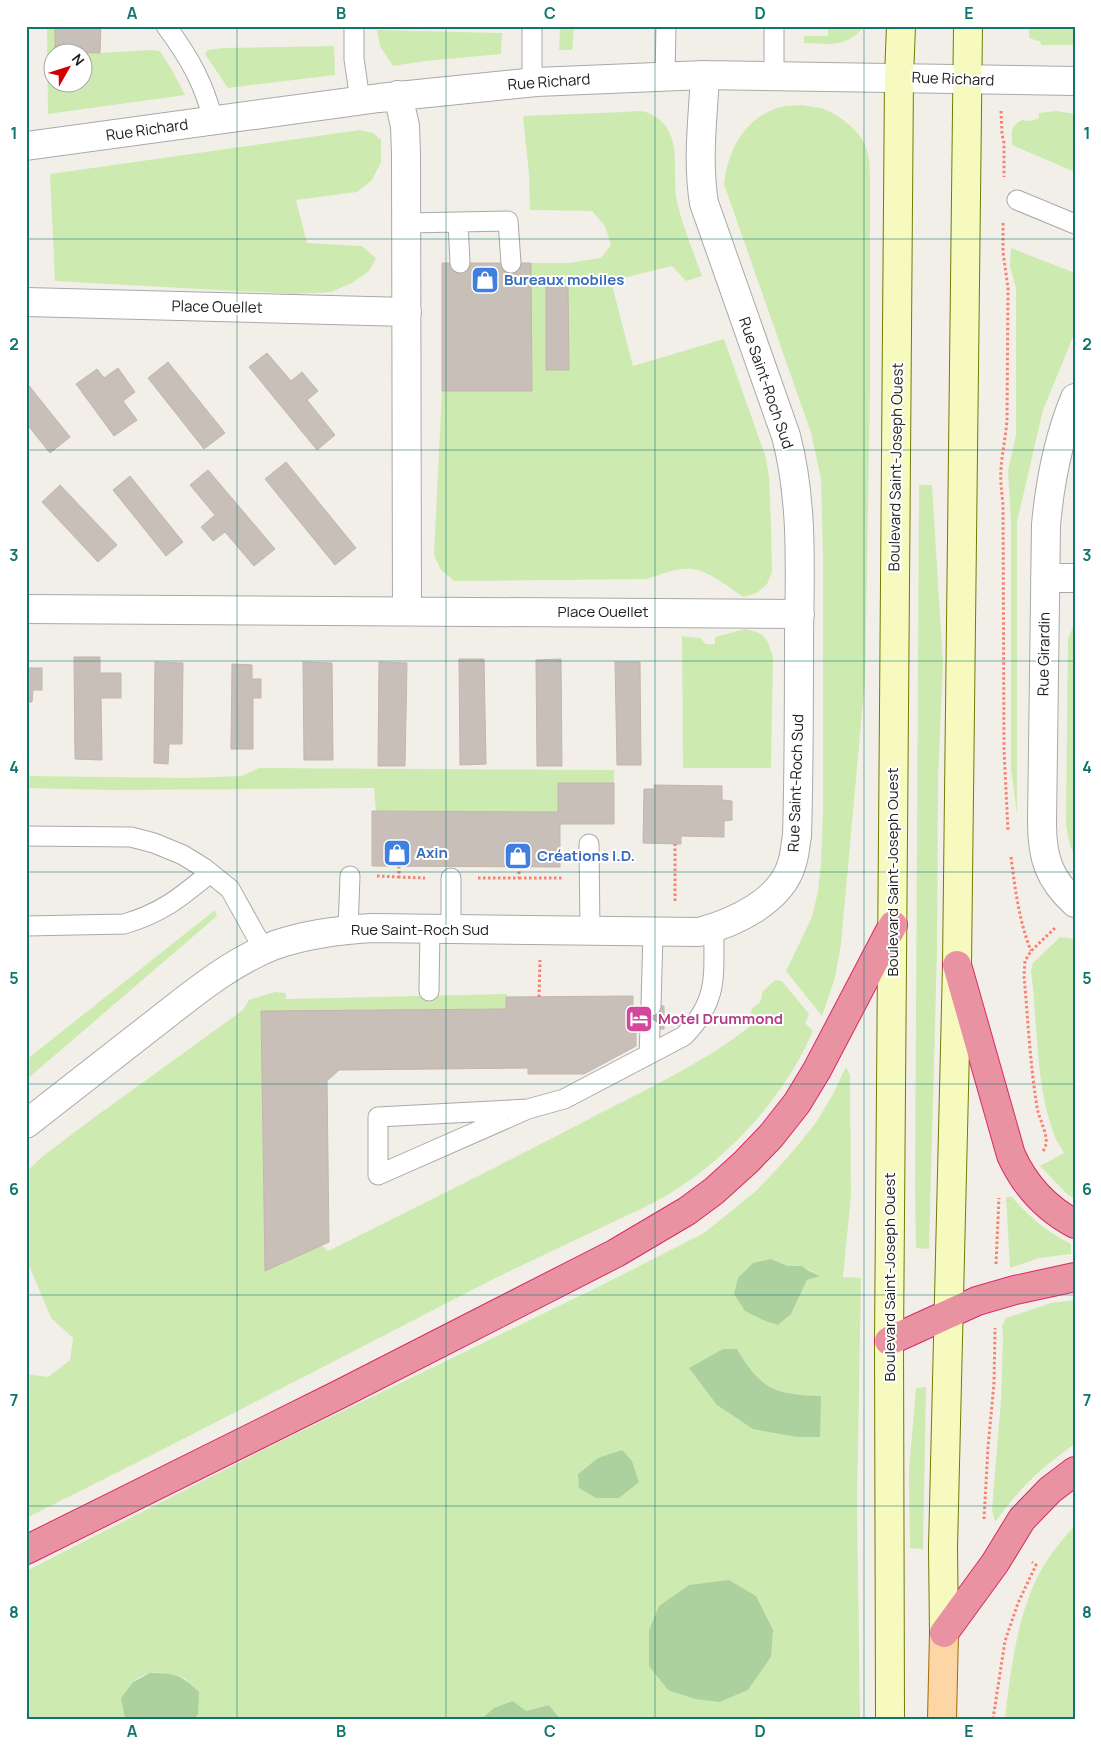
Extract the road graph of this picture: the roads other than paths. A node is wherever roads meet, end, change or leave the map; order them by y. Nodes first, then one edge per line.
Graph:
1 (166, 26) edge
2 (354, 26) edge
3 (532, 26) edge
4 (666, 26) edge
5 (774, 26) edge
6 (901, 26) edge
7 (968, 26) edge
8 (665, 75) junction
9 (705, 75) junction
10 (774, 75) junction
11 (899, 77) junction
12 (968, 80) junction
13 (1075, 81) edge
14 (532, 83) junction
15 (398, 95) junction
16 (360, 100) junction
17 (213, 120) junction
18 (26, 146) edge
19 (1017, 200) dead end
20 (458, 222) junction
21 (407, 223) junction
22 (1075, 224) edge
23 (460, 263) dead end
24 (512, 263) dead end
25 (26, 302) edge
26 (407, 312) junction
27 (1075, 398) edge
28 (1045, 578) junction
29 (1075, 578) edge
30 (26, 609) edge
31 (407, 610) junction
32 (800, 614) junction
33 (26, 836) edge
34 (589, 844) dead end
35 (210, 872) junction
36 (350, 876) dead end
37 (451, 878) road end
38 (1075, 903) edge
39 (893, 925) junction
40 (26, 926) edge
41 (714, 928) junction
42 (348, 929) junction
43 (440, 929) junction
44 (590, 931) junction
45 (664, 932) junction
46 (264, 950) junction
47 (958, 965) junction
48 (429, 991) dead end
49 (650, 1006) dead end
50 (650, 1029) dead end
51 (649, 1054) junction
52 (528, 1109) junction
53 (26, 1124) edge
54 (1075, 1224) edge
55 (1075, 1277) edge
56 (949, 1313) junction
57 (889, 1341) junction
58 (1075, 1472) edge
59 (26, 1550) edge
60 (944, 1633) junction
61 (890, 1719) edge
62 (942, 1719) edge

1 - 17 lane
2 - 16 lane
3 - 14 lane
4 - 8 lane
5 - 10 lane
6 - 11 main road, Boulevard Saint-Joseph Ouest
7 - 12 main road
8 - 9 street, Rue Richard
8 - 14 street, Rue Richard
9 - 10 street, Rue Richard
9 - 32 street, Rue Saint-Roch Sud
10 - 11 street, Rue Richard
11 - 12 street, Rue Richard
11 - 39 main road, Boulevard Saint-Joseph Ouest
12 - 13 street, Rue Richard
12 - 47 main road
14 - 15 street, Rue Richard
15 - 16 street, Rue Richard
15 - 21 street
16 - 17 street, Rue Richard
17 - 18 street, Rue Richard
19 - 22 lane
20 - 21 lane
20 - 23 lane
20 - 24 lane
21 - 26 street
25 - 26 street, Place Ouellet
26 - 31 street
27 - 28 street, Rue Girardin
28 - 29 street
28 - 38 street, Rue Girardin
30 - 31 street, Place Ouellet
31 - 32 street, Place Ouellet
32 - 41 street, Rue Saint-Roch Sud
33 - 35 lane
34 - 44 lane
35 - 40 lane
35 - 46 lane
36 - 42 lane
37 - 43 lane
39 - 57 main road, Boulevard Saint-Joseph Ouest
39 - 59 highway
41 - 45 street, Rue Saint-Roch Sud
41 - 51 lane
42 - 43 street, Rue Saint-Roch Sud
42 - 46 street, Rue Saint-Roch Sud
43 - 44 street, Rue Saint-Roch Sud
43 - 48 lane
44 - 45 street, Rue Saint-Roch Sud
45 - 49 lane
46 - 53 street, Rue Saint-Roch Sud
47 - 54 highway
47 - 56 main road
50 - 51 lane
51 - 52 lane
52 - 52 lane
55 - 56 highway
56 - 57 highway
56 - 60 main road
57 - 61 main road, Boulevard Saint-Joseph Ouest
58 - 60 highway
60 - 62 main road

